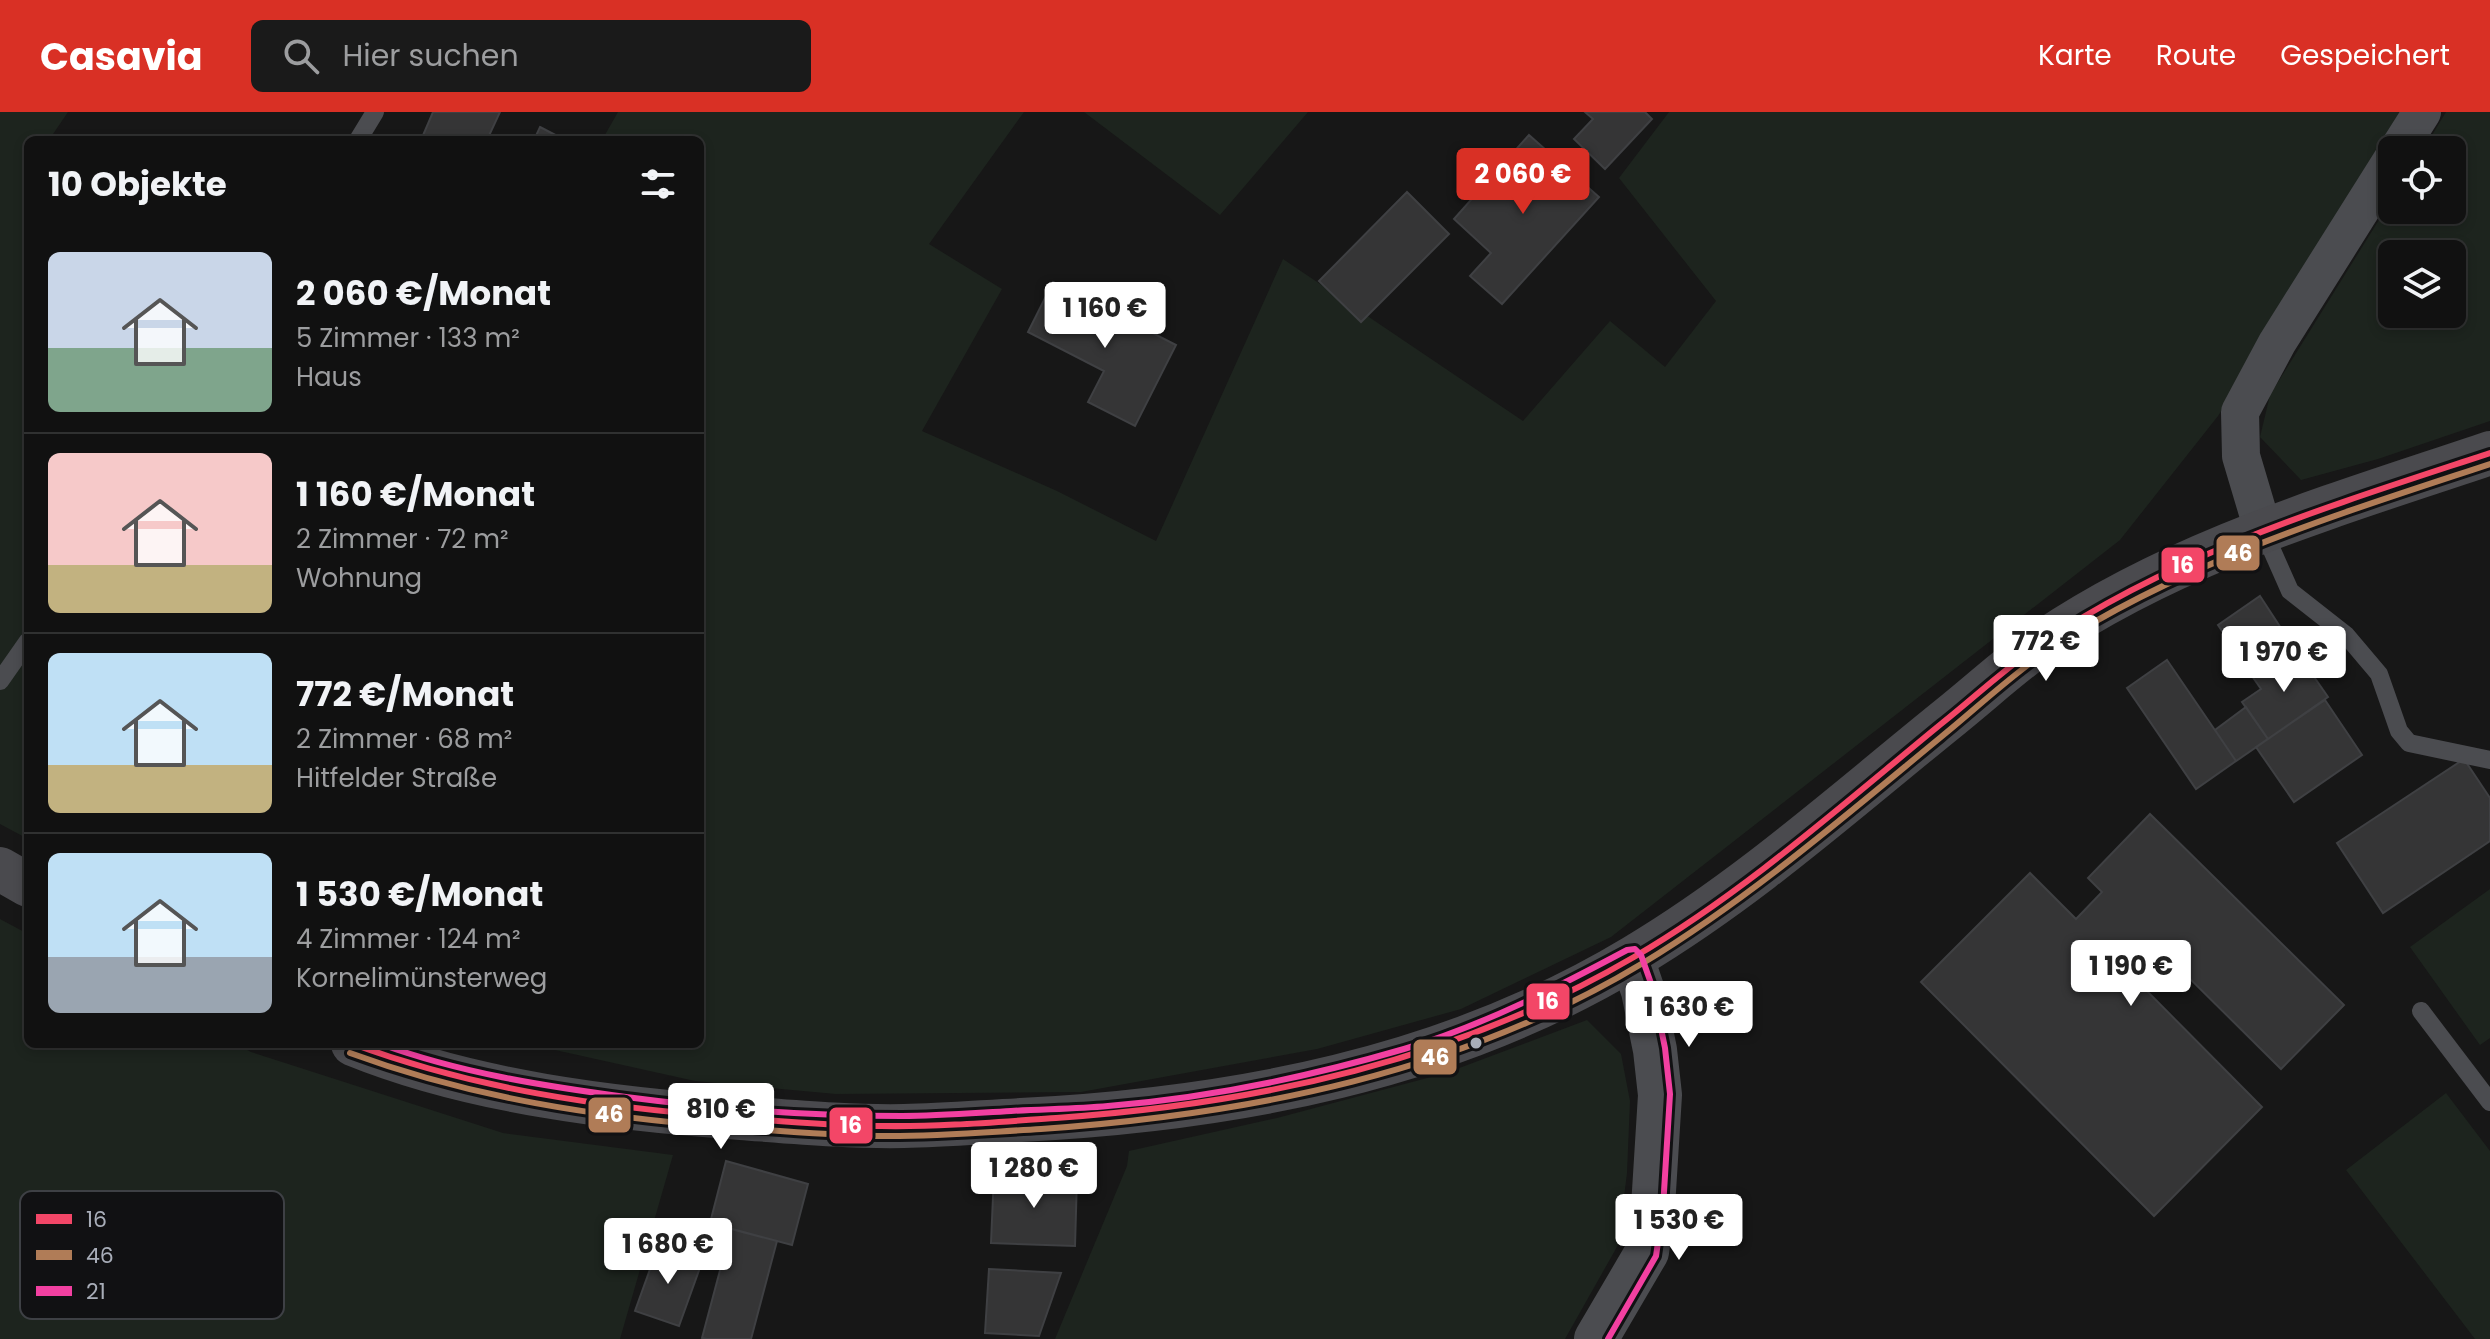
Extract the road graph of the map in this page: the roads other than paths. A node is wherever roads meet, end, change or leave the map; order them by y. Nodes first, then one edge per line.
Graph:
1 (375, 112) edge
2 (2422, 112) edge
3 (360, 136) edge
4 (2407, 136) edge
5 (2378, 182) edge
6 (2490, 453) edge
7 (2263, 530) junction
8 (24, 647) edge
9 (0, 681) edge
10 (2490, 760) edge
11 (0, 869) edge
12 (24, 883) edge
13 (1632, 959) junction
14 (2421, 1011) dead end
15 (363, 1048) edge
16 (2490, 1102) edge
17 (1596, 1339) edge

1 - 3 lane
2 - 4 street
5 - 7 street
6 - 7 main road
7 - 10 lane
7 - 13 main road
8 - 9 lane
11 - 12 main road
13 - 15 main road
13 - 17 street
14 - 16 lane

